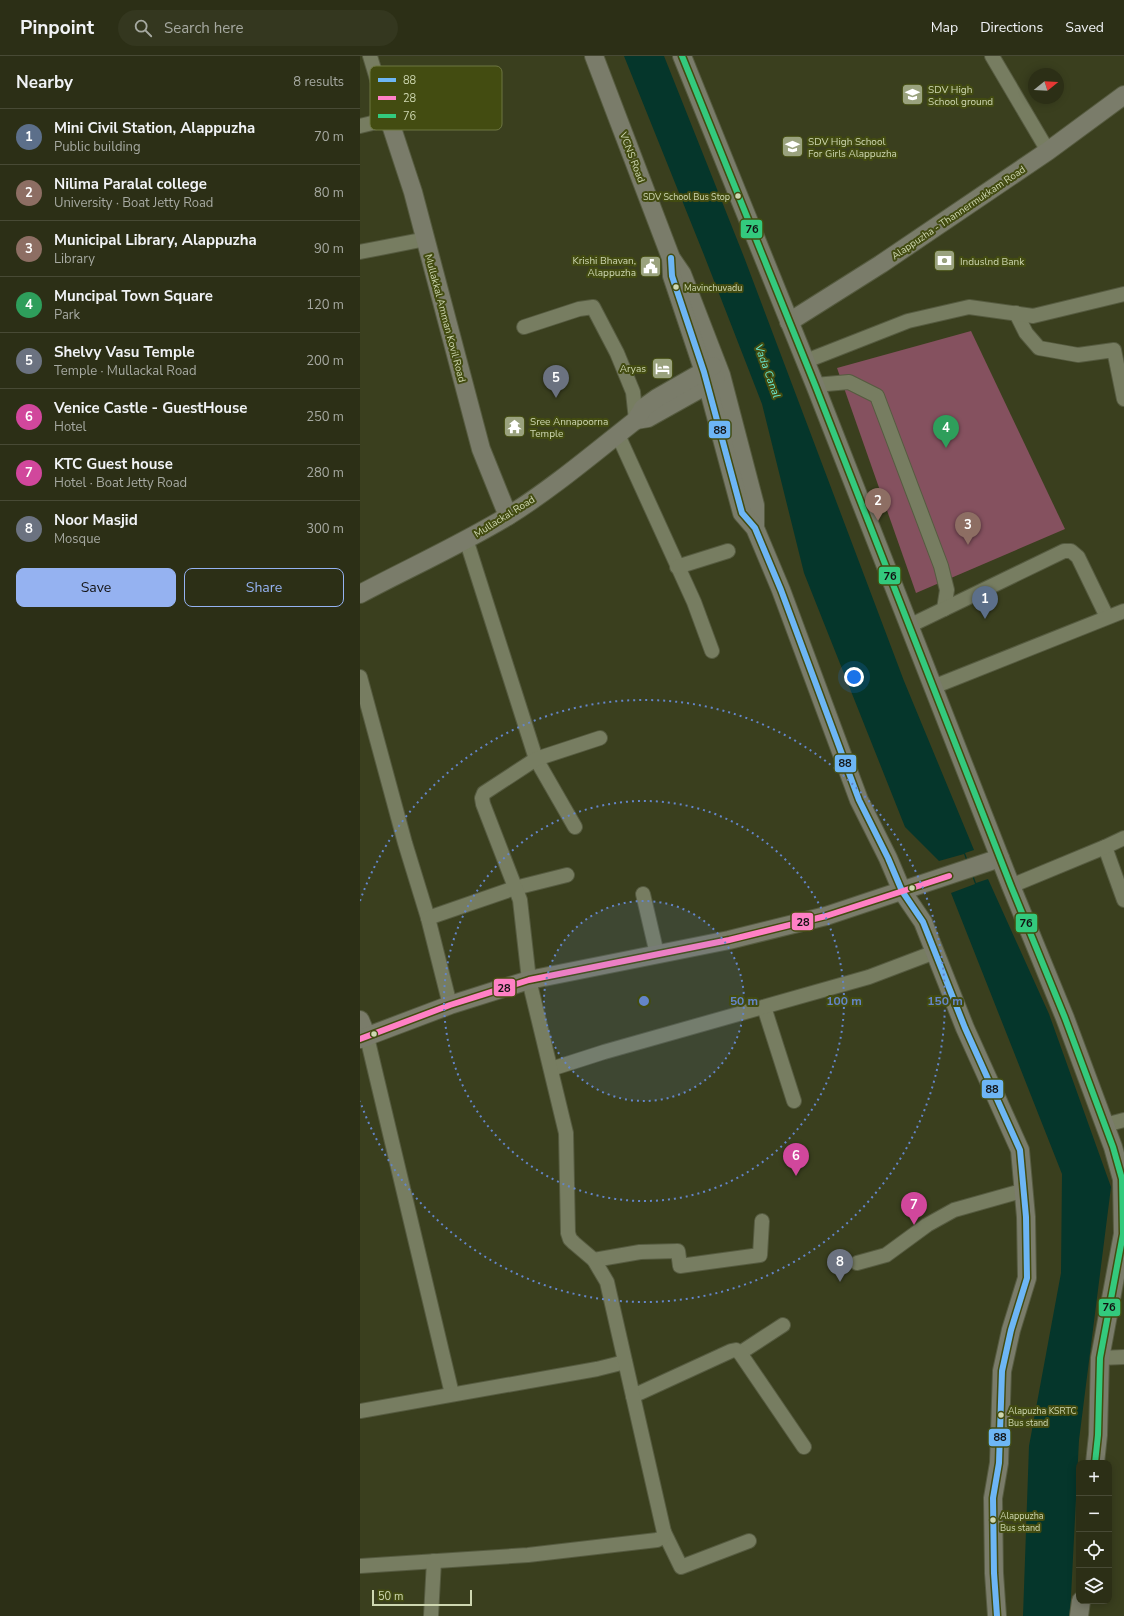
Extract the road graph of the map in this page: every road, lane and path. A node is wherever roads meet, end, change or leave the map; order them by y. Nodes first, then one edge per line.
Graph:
1 (370, 56) edge
2 (594, 56) edge
3 (682, 56) edge
4 (992, 56) edge
5 (373, 66) edge
6 (1124, 95) edge
7 (370, 124) edge
8 (360, 126) edge
9 (393, 130) edge
10 (1048, 151) junction
11 (426, 239) junction
12 (360, 252) edge
13 (1124, 294) edge
14 (1016, 313) junction
15 (789, 322) junction
16 (524, 327) dead end
17 (806, 361) junction
18 (712, 374) junction
19 (815, 384) junction
20 (1124, 399) edge
21 (636, 420) junction
22 (618, 435) junction
23 (508, 516) junction
24 (466, 539) junction
25 (728, 551) dead end
26 (677, 566) junction
27 (360, 594) edge
28 (944, 609) junction
29 (1124, 611) edge
30 (1107, 617) junction
31 (909, 626) junction
32 (712, 651) dead end
33 (360, 677) edge
34 (933, 687) junction
35 (600, 738) dead end
36 (536, 759) junction
37 (575, 827) dead end
38 (1124, 838) edge
39 (1105, 847) junction
40 (1000, 858) junction
41 (567, 875) dead end
42 (1011, 886) junction
43 (515, 888) junction
44 (902, 892) junction
45 (643, 894) dead end
46 (1124, 900) edge
47 (428, 918) junction
48 (935, 952) junction
49 (657, 954) junction
50 (530, 980) junction
51 (450, 1005) junction
52 (764, 1007) junction
53 (360, 1020) edge
54 (363, 1038) edge
55 (550, 1069) junction
56 (794, 1101) dead end
57 (1124, 1120) edge
58 (1105, 1125) junction
59 (1024, 1190) junction
60 (762, 1221) dead end
61 (594, 1260) junction
62 (857, 1263) dead end
63 (783, 1325) dead end
64 (740, 1353) junction
65 (1124, 1357) edge
66 (1100, 1358) junction
67 (625, 1362) junction
68 (452, 1394) junction
69 (633, 1396) junction
70 (360, 1411) edge
71 (804, 1447) dead end
72 (1095, 1460) edge
73 (664, 1532) junction
74 (748, 1541) dead end
75 (434, 1562) junction
76 (360, 1566) edge
77 (1081, 1604) edge
78 (431, 1616) edge
79 (997, 1616) edge
80 (1080, 1616) edge

1 - 5 street
2 - 18 main road, VCNS Road
3 - 15 main road
4 - 10 street
6 - 10 main road, Alappuzha - Thannermukkam Road
7 - 8 street
9 - 11 main road, Mullakkal Amman Kovil Road
10 - 15 main road, Alappuzha - Thannermukkam Road
11 - 12 street
11 - 23 main road, Mullakkal Amman Kovil Road
13 - 14 street
14 - 17 street
14 - 20 street
15 - 17 main road
16 - 21 street
17 - 19 main road
18 - 21 main road, Mullackal Road
18 - 44 main road, VCNS Road
19 - 28 street
19 - 31 main road
21 - 22 main road, Mullackal Road
22 - 23 main road, Mullackal Road
22 - 26 street
23 - 24 main road, Mullackal Road
24 - 27 main road, Mullackal Road
24 - 36 street
25 - 26 street
26 - 32 street
28 - 30 street
28 - 31 street
29 - 30 street
30 - 34 street
31 - 34 main road
33 - 47 street
34 - 40 main road
35 - 36 street
36 - 37 street
36 - 43 street
38 - 39 street
39 - 42 street
39 - 46 street
40 - 42 main road
40 - 44 main road
41 - 43 street
42 - 58 main road
43 - 47 street
43 - 50 street
44 - 48 main road, VCNS Road
44 - 49 main road
45 - 49 street
47 - 51 street
48 - 52 street
48 - 59 main road, VCNS Road
49 - 50 main road
50 - 51 main road
50 - 55 street
51 - 54 main road
52 - 55 street
52 - 56 street
53 - 54 main road
54 - 68 street
55 - 61 street
57 - 58 street
58 - 66 main road
59 - 62 street
59 - 79 main road, VCNS Road
60 - 61 street
61 - 67 street
63 - 64 street
64 - 69 street
64 - 71 street
65 - 66 street
66 - 72 main road
67 - 68 street
67 - 69 street
68 - 70 street
69 - 73 street
73 - 74 street
73 - 75 street
75 - 76 street
75 - 78 street
77 - 80 main road

